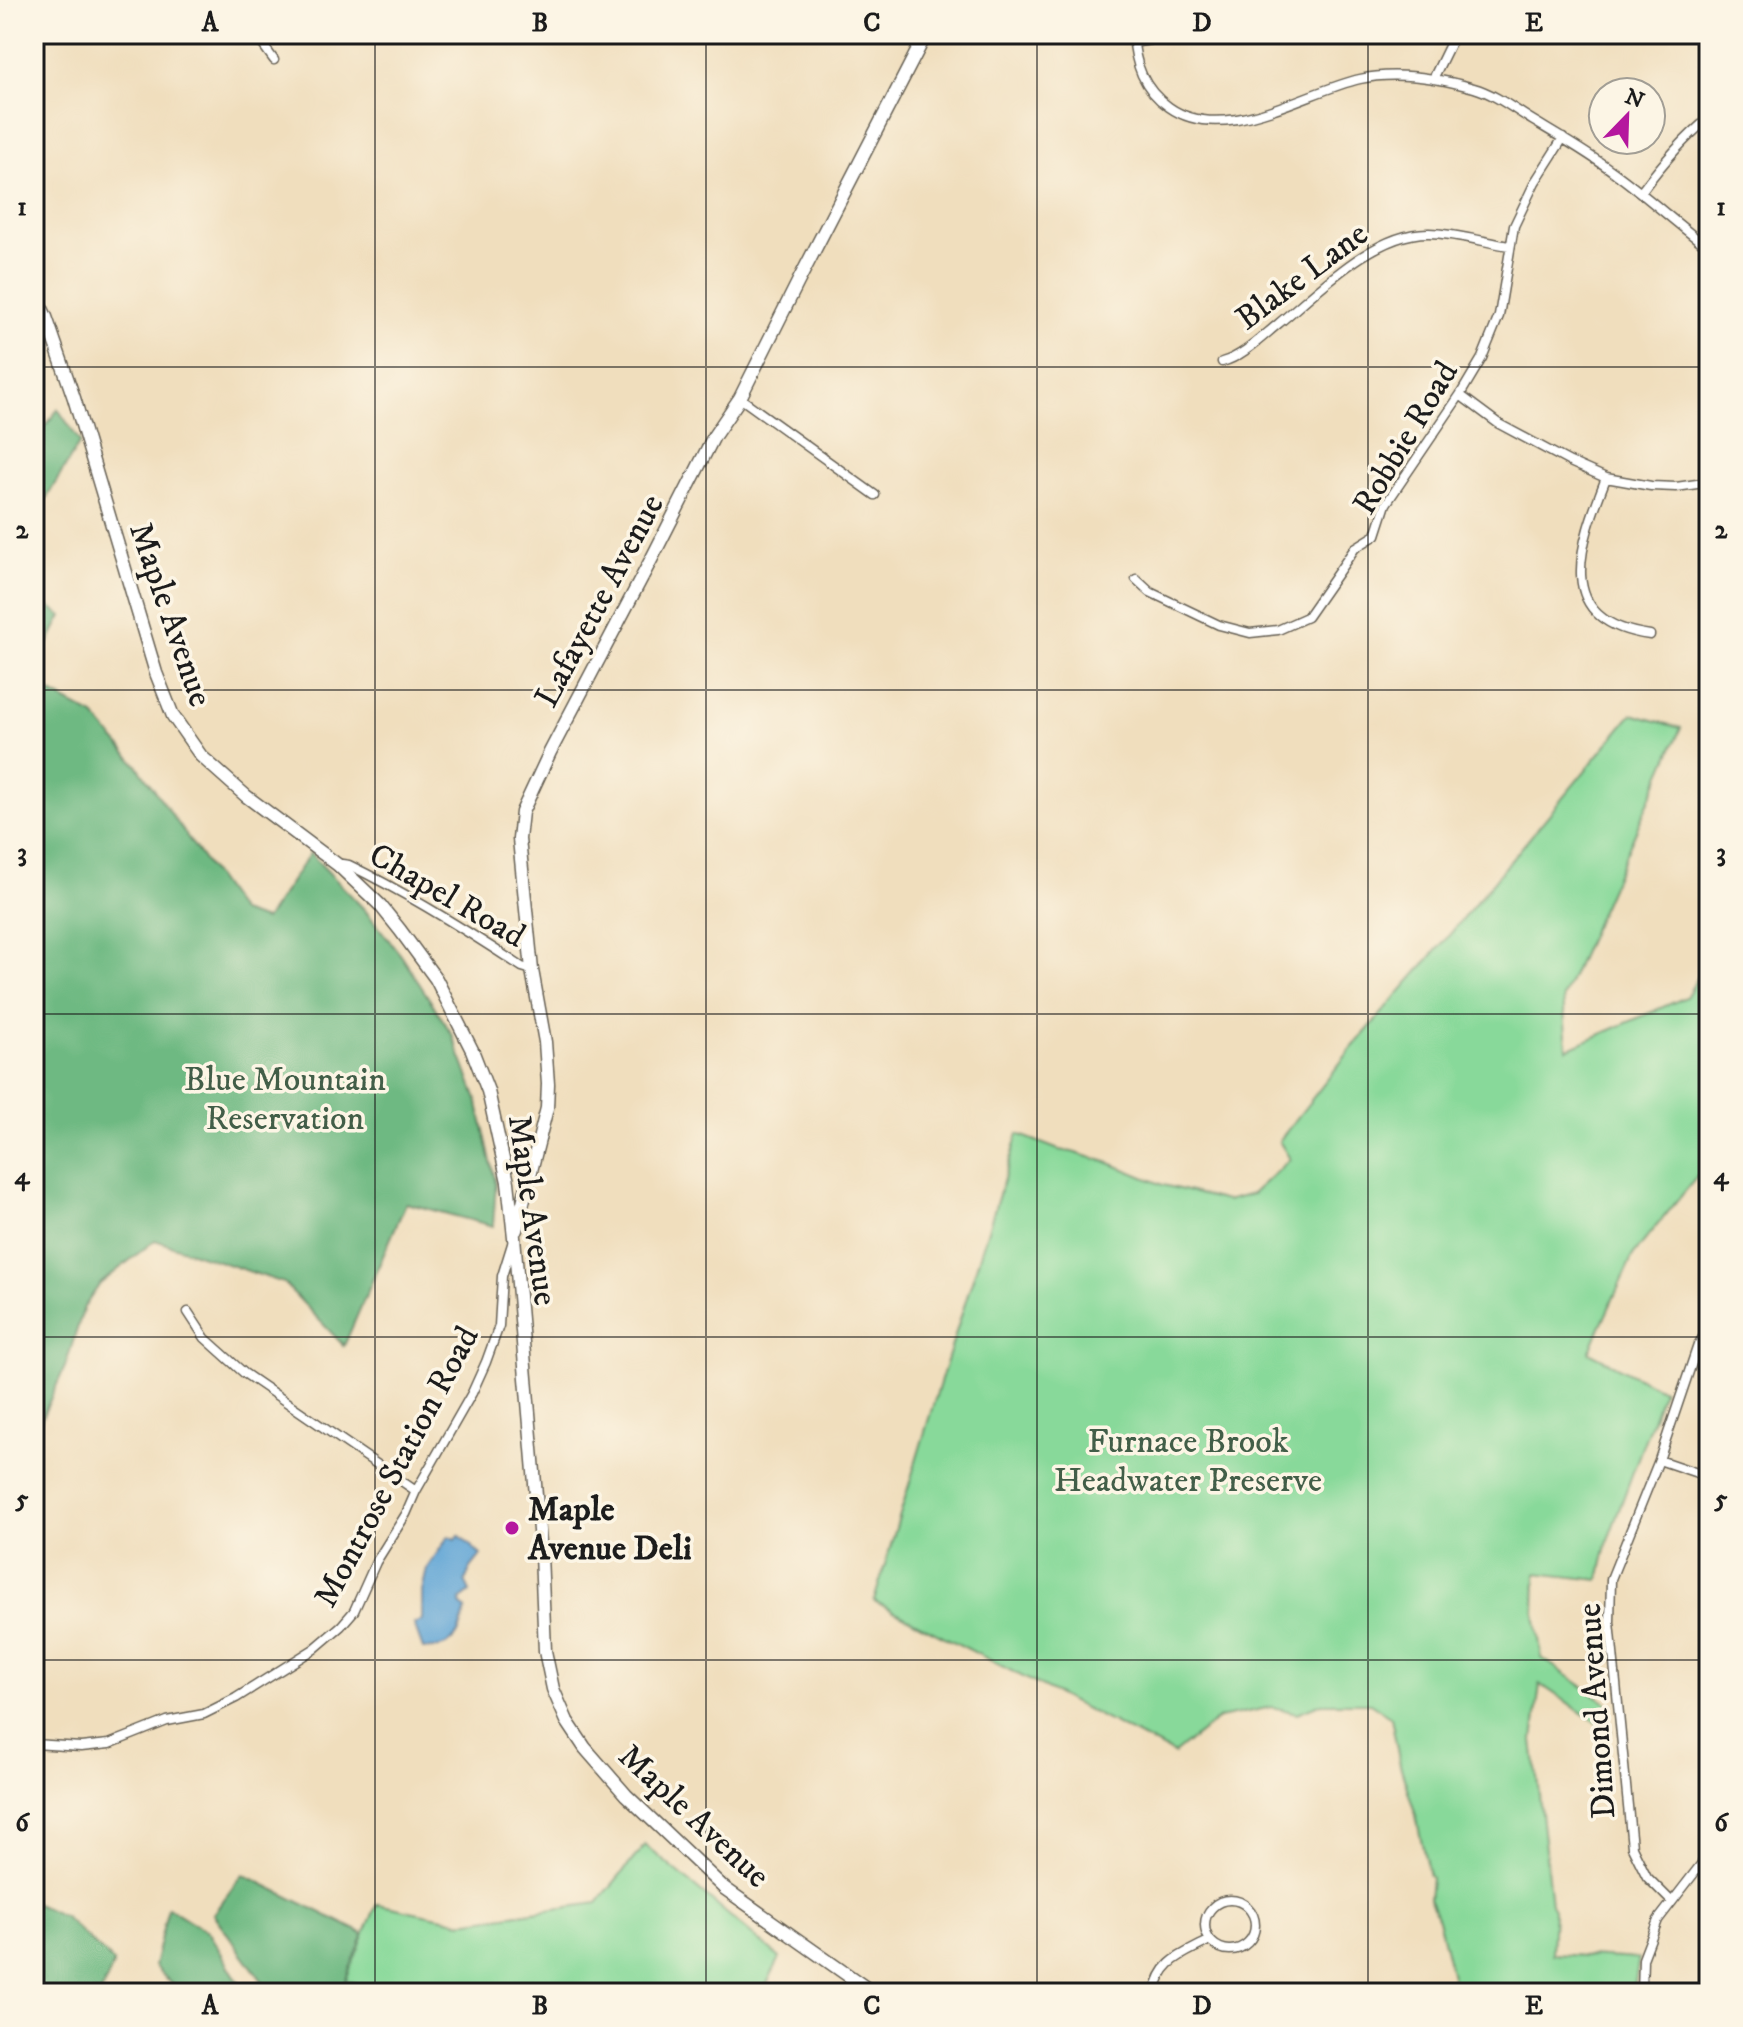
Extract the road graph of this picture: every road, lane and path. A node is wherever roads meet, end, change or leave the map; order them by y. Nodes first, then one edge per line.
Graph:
1 (255, 34) edge
2 (926, 34) edge
3 (1170, 34) edge
4 (1455, 34) edge
5 (1133, 38) edge
6 (274, 60) dead end
7 (1433, 79) junction
8 (1709, 118) edge
9 (1563, 138) junction
10 (1641, 192) junction
11 (1509, 246) junction
12 (1709, 248) edge
13 (34, 292) edge
14 (1222, 362) dead end
15 (1460, 395) junction
16 (740, 398) junction
17 (1606, 478) junction
18 (1709, 480) edge
19 (875, 495) dead end
20 (1136, 579) dead end
21 (1650, 635) dead end
22 (338, 865) junction
23 (532, 970) junction
24 (514, 1237) junction
25 (188, 1312) dead end
26 (1709, 1328) edge
27 (1659, 1460) junction
28 (1709, 1477) edge
29 (416, 1491) junction
30 (34, 1744) edge
31 (1709, 1854) edge
32 (1670, 1904) junction
33 (1210, 1940) junction
34 (850, 1978) junction
35 (845, 1993) edge
36 (873, 1993) edge
37 (1155, 1993) edge
38 (1642, 1993) edge

1 - 6 street
2 - 16 street, Lafayette Avenue
3 - 5 street
4 - 7 street
5 - 7 street
7 - 9 street
8 - 10 street
9 - 10 street
9 - 11 street, Robbie Road
10 - 12 street
11 - 14 street, Blake Lane
11 - 15 street, Robbie Road
13 - 22 street, Maple Avenue
15 - 17 street
15 - 20 street, Robbie Road
16 - 19 street
16 - 23 street, Lafayette Avenue
17 - 18 street
17 - 21 street
22 - 23 street, Chapel Road
22 - 24 street, Maple Avenue
23 - 24 street, Lafayette Avenue
24 - 29 street, Montrose Station Road
24 - 34 street, Maple Avenue
25 - 29 street
26 - 27 street, Dimond Avenue
27 - 28 street
27 - 32 street, Dimond Avenue
29 - 30 street, Montrose Station Road
31 - 32 street
32 - 38 street
33 - 33 street
33 - 37 street
34 - 35 street
34 - 36 street, Maple Avenue

